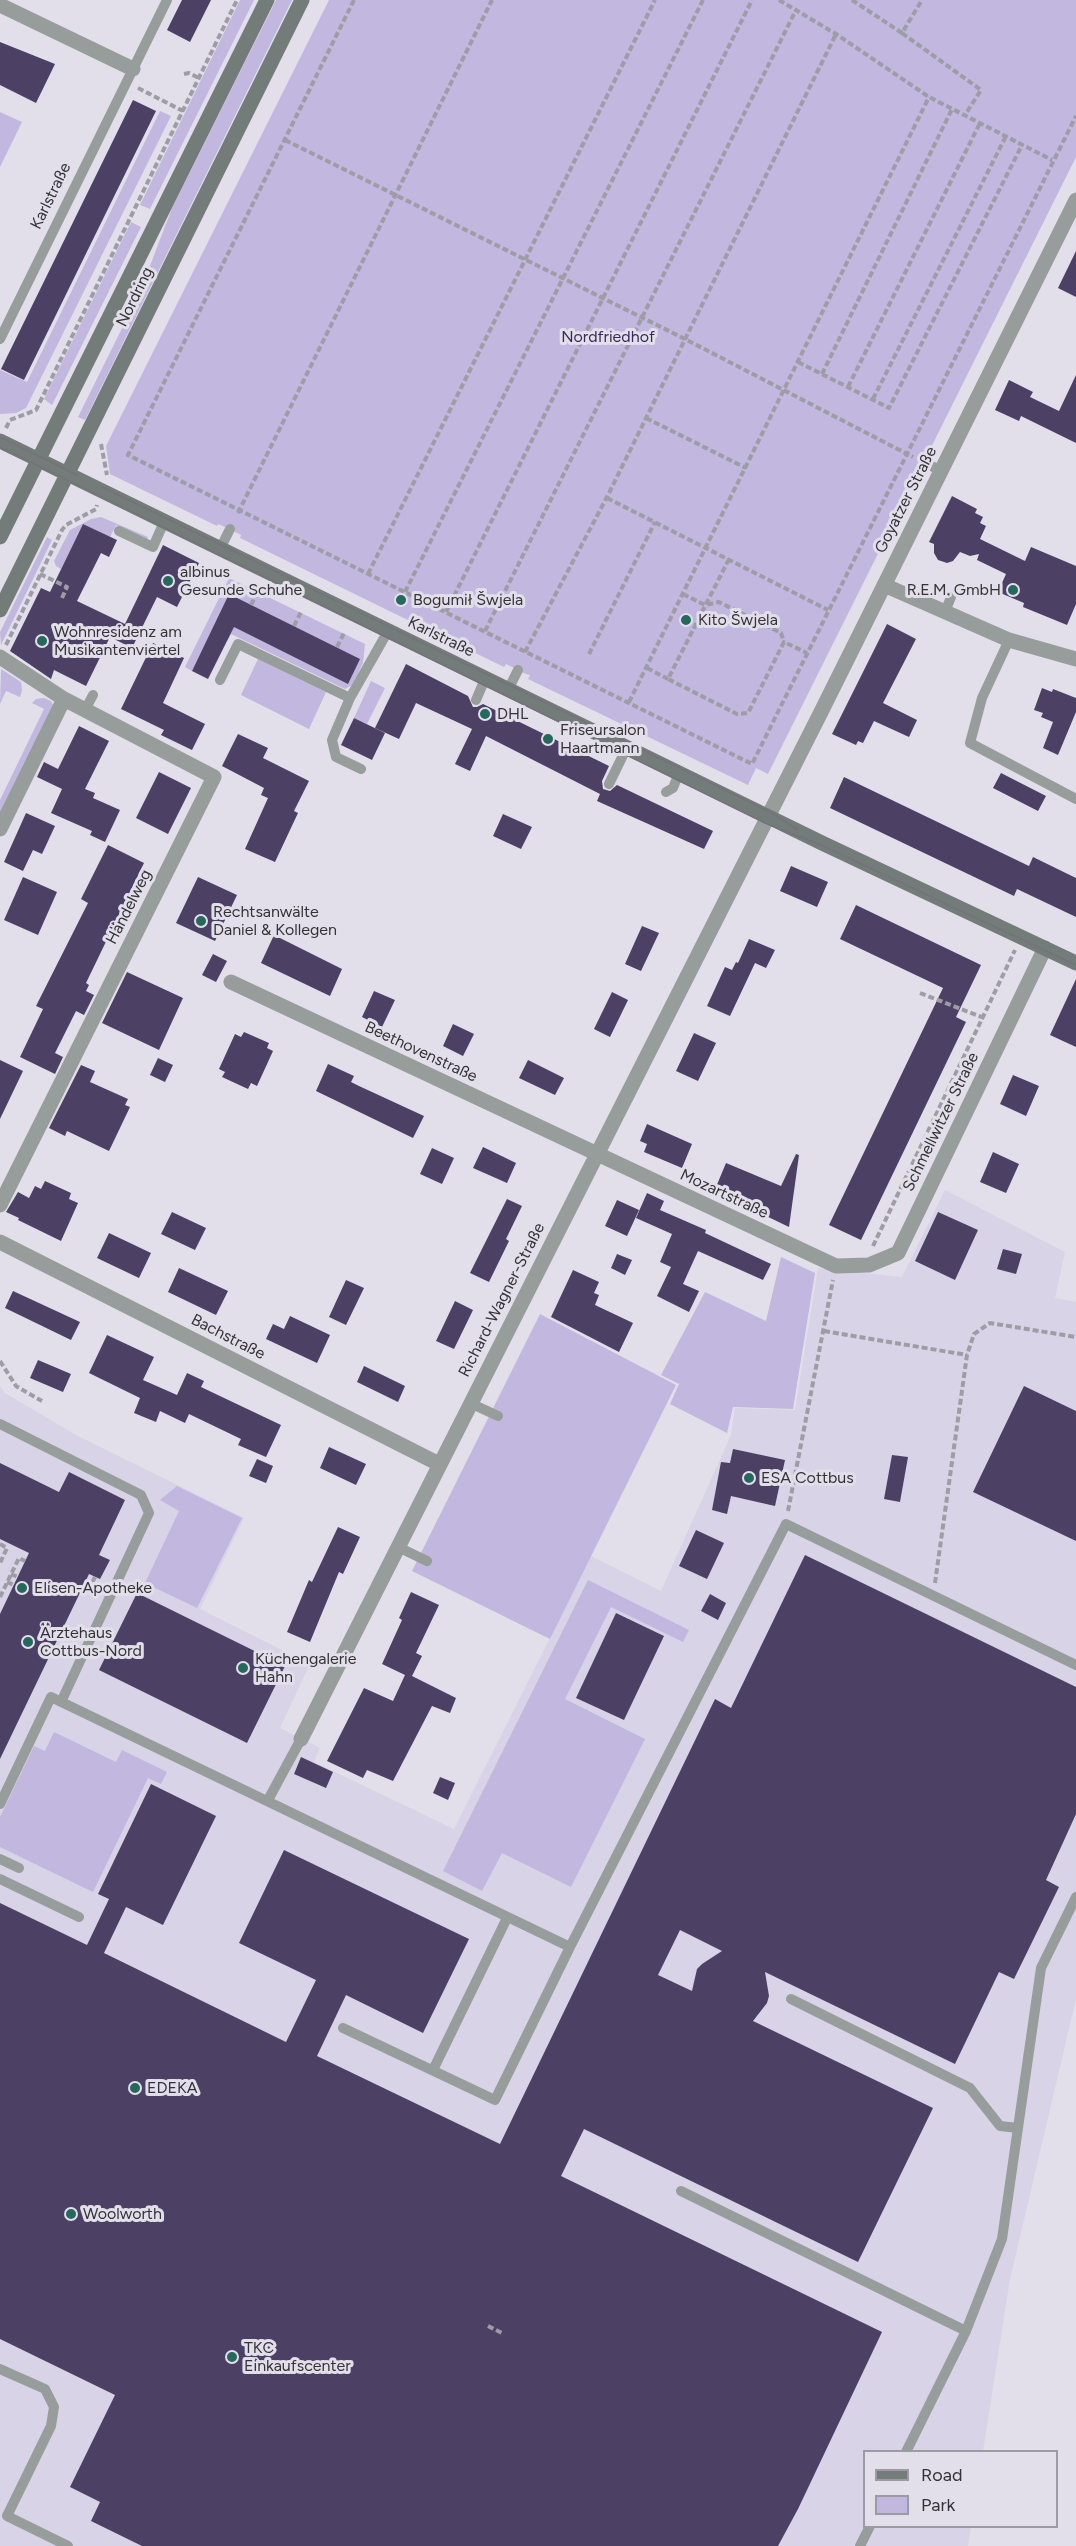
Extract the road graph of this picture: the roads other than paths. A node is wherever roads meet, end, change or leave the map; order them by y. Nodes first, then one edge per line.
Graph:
1 (167, 0) edge
2 (267, 0) edge
3 (302, 0) edge
4 (0, 5) edge
5 (130, 76) junction
6 (86, 139) dead end
7 (97, 143) junction
8 (1076, 200) edge
9 (0, 339) edge
10 (2, 437) edge
11 (38, 460) junction
12 (924, 462) road end
13 (941, 471) junction
14 (68, 475) junction
15 (164, 522) junction
16 (230, 530) road end
17 (119, 531) dead end
18 (0, 537) edge
19 (220, 549) junction
20 (884, 585) junction
21 (951, 597) dead end
22 (0, 610) edge
23 (945, 612) junction
24 (388, 631) junction
25 (1009, 640) junction
26 (0, 657) edge
27 (1076, 659) edge
28 (518, 664) road end
29 (485, 679) junction
30 (220, 680) dead end
31 (508, 690) junction
32 (93, 695) dead end
33 (64, 699) junction
34 (350, 699) junction
35 (476, 700) dead end
36 (85, 710) junction
37 (627, 747) junction
38 (361, 769) dead end
39 (679, 773) junction
40 (609, 784) dead end
41 (671, 792) dead end
42 (1076, 800) edge
43 (768, 817) junction
44 (0, 829) edge
45 (1045, 948) junction
46 (1076, 963) edge
47 (231, 982) dead end
48 (596, 1155) junction
49 (0, 1205) edge
50 (0, 1242) edge
51 (836, 1266) joint
52 (470, 1403) junction
53 (498, 1416) dead end
54 (0, 1424) edge
55 (439, 1464) junction
56 (398, 1546) junction
57 (427, 1561) dead end
58 (1076, 1665) edge
59 (61, 1702) junction
60 (301, 1739) joint
61 (268, 1800) junction
62 (0, 1804) edge
63 (0, 1859) edge
64 (19, 1868) dead end
65 (0, 1879) edge
66 (1076, 1897) edge
67 (79, 1917) dead end
68 (507, 1918) junction
69 (570, 1947) junction
70 (791, 1999) dead end
71 (343, 2028) dead end
72 (433, 2070) junction
73 (1018, 2128) junction
74 (681, 2191) dead end
75 (966, 2331) junction
76 (0, 2368) edge
77 (906, 2450) edge
78 (869, 2528) edge
79 (68, 2546) edge
80 (860, 2546) edge

1 - 5 lane, Karlstraße
2 - 11 main road, Nordring
3 - 14 main road, Nordring
4 - 5 street
5 - 7 lane, Karlstraße
6 - 7 lane
7 - 9 lane, Karlstraße
8 - 13 street, Goyatzer Straße
10 - 11 main road, Karlstraße
11 - 14 main road, Karlstraße
11 - 18 main road, Nordring
12 - 13 lane
13 - 20 street, Goyatzer Straße
14 - 15 main road, Karlstraße
14 - 22 main road, Nordring
15 - 17 lane
15 - 19 main road, Karlstraße
16 - 19 lane
19 - 24 main road, Karlstraße
20 - 23 street
20 - 43 street, Goyatzer Straße
21 - 23 lane
23 - 25 street
24 - 29 main road, Karlstraße
24 - 34 lane
25 - 27 street
25 - 42 lane
26 - 33 street, Händelweg
28 - 31 lane
29 - 31 main road, Karlstraße
29 - 35 lane
30 - 34 lane
31 - 37 main road, Karlstraße
32 - 36 lane
33 - 36 street, Händelweg
33 - 44 street
34 - 38 lane
36 - 49 street, Händelweg
37 - 39 main road, Karlstraße
37 - 40 lane
39 - 41 lane
39 - 43 main road, Karlstraße
43 - 45 main road
43 - 48 street, Richard-Wagner-Straße
45 - 46 main road
45 - 51 street, Schmellwitzer Straße
47 - 48 street, Beethovenstraße
48 - 51 street, Mozartstraße
48 - 52 street, Richard-Wagner-Straße
50 - 55 street, Bachstraße
52 - 53 lane
52 - 55 street, Richard-Wagner-Straße
54 - 59 lane
55 - 56 street, Richard-Wagner-Straße
56 - 57 lane
56 - 60 street, Richard-Wagner-Straße
58 - 69 lane
59 - 61 lane
59 - 62 lane
60 - 61 lane, Richard-Wagner-Straße
61 - 68 lane
63 - 64 lane
65 - 67 lane
66 - 73 lane
68 - 69 lane
68 - 72 lane
69 - 72 lane
70 - 73 lane
71 - 72 lane
73 - 75 lane
74 - 75 lane
75 - 77 lane
76 - 79 lane
78 - 80 lane

